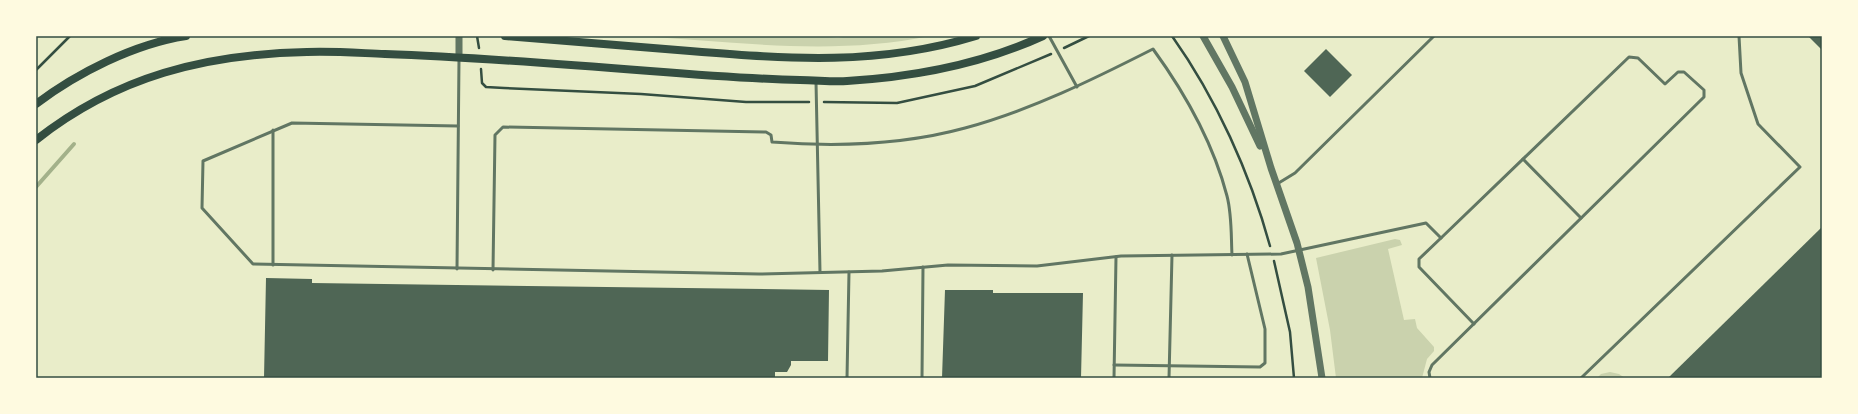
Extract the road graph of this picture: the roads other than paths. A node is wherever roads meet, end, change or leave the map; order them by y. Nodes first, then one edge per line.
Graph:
1 (186, 36) edge
2 (459, 36) edge
3 (505, 36) edge
4 (976, 36) edge
5 (1043, 36) edge
6 (1049, 36) edge
7 (1203, 36) edge
8 (1223, 36) edge
9 (1434, 36) edge
10 (1739, 36) edge
11 (459, 57) junction
12 (816, 80) junction
13 (1077, 87) junction
14 (36, 104) edge
15 (458, 126) junction
16 (273, 130) junction
17 (36, 140) edge
18 (817, 145) junction
19 (1523, 159) junction
20 (1271, 168) junction
21 (1276, 184) junction
22 (1580, 218) junction
23 (1441, 238) junction
24 (1300, 251) junction
25 (1248, 254) junction
26 (1172, 255) junction
27 (1232, 255) junction
28 (1116, 257) junction
29 (273, 265) junction
30 (923, 267) junction
31 (457, 269) junction
32 (494, 270) junction
33 (820, 272) junction
34 (848, 272) junction
35 (1474, 324) junction
36 (1114, 366) junction
37 (1170, 366) junction
38 (847, 378) edge
39 (922, 378) edge
40 (1114, 378) edge
41 (1170, 378) edge
42 (1322, 378) edge
43 (1430, 378) edge
44 (1581, 378) edge

1 - 14 main road
2 - 11 street
3 - 4 main road
5 - 12 main road
6 - 13 lane
7 - 20 street
8 - 20 street
9 - 21 lane
10 - 44 lane
11 - 12 main road
11 - 15 lane
11 - 17 main road
12 - 18 lane
13 - 18 lane
13 - 27 lane
15 - 16 lane
15 - 31 lane
16 - 29 lane
16 - 29 lane
18 - 32 lane
18 - 33 lane
19 - 22 lane
19 - 22 lane
19 - 23 lane
20 - 21 street
21 - 24 street
22 - 35 lane
23 - 24 lane
23 - 35 lane
24 - 25 lane
24 - 42 street
25 - 27 lane
25 - 37 lane
26 - 27 lane
26 - 28 lane
26 - 37 lane
28 - 30 lane
28 - 36 lane
29 - 31 lane
30 - 34 lane
30 - 39 lane
31 - 32 lane
32 - 33 lane
33 - 34 lane
34 - 38 lane
35 - 43 lane
36 - 37 lane
36 - 40 lane
37 - 41 lane

